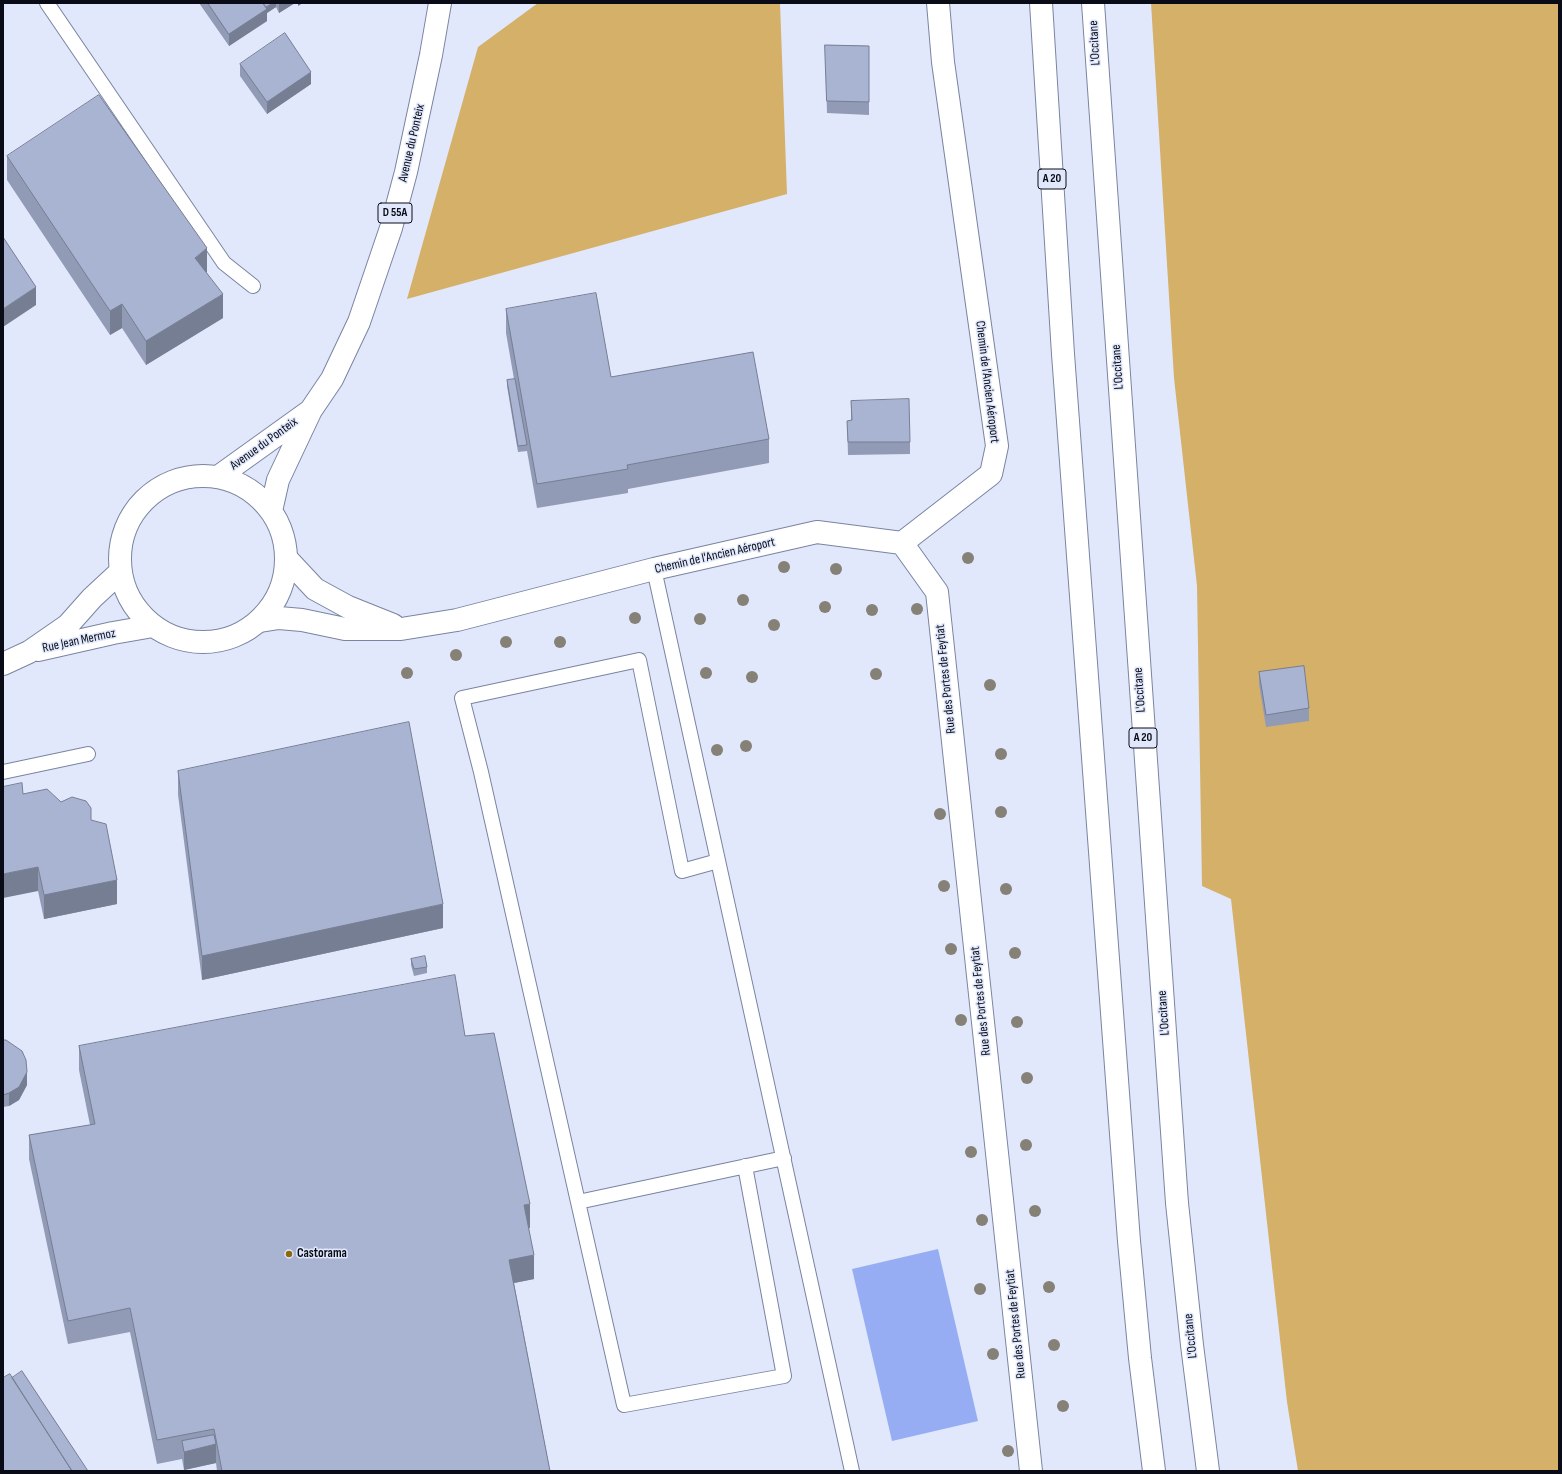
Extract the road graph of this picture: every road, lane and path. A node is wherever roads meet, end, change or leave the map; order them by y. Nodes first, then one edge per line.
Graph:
1 (48, 3) edge
2 (440, 3) edge
3 (938, 3) edge
4 (1040, 3) edge
5 (1092, 3) edge
6 (253, 286) dead end
7 (311, 410) junction
8 (218, 477) junction
9 (271, 511) junction
10 (902, 543) junction
11 (287, 559) junction
12 (654, 569) junction
13 (120, 572) junction
14 (260, 620) junction
15 (153, 626) junction
16 (401, 629) junction
17 (30, 652) junction
18 (3, 664) edge
19 (88, 754) dead end
20 (3, 772) edge
21 (718, 861) junction
22 (784, 1158) junction
23 (745, 1166) junction
24 (578, 1202) junction
25 (852, 1471) edge
26 (1031, 1471) edge
27 (1154, 1471) edge
28 (1208, 1471) edge

1 - 6 lane
2 - 7 main road, Avenue du Ponteix / D 55A
3 - 10 main road, Chemin de l'Ancien Aéroport
4 - 27 main road, A 20
5 - 28 main road, L'Occitane / A 20
7 - 8 main road, Avenue du Ponteix / D 55A
7 - 9 main road, Avenue du Ponteix / D 55A
8 - 9 main road
8 - 13 main road
9 - 11 main road
10 - 12 main road, Chemin de l'Ancien Aéroport
10 - 26 main road, Rue des Portes de Feytiat
11 - 14 main road
11 - 16 main road
12 - 16 main road, Chemin de l'Ancien Aéroport
12 - 21 lane
13 - 15 main road
13 - 17 main road, Rue Jean Mermoz
14 - 15 main road
14 - 16 main road, Chemin de l'Ancien Aéroport
15 - 17 main road, Rue Jean Mermoz
17 - 18 main road
19 - 20 lane
21 - 22 lane
21 - 24 lane
22 - 23 lane
22 - 25 lane
23 - 24 lane
23 - 24 lane

